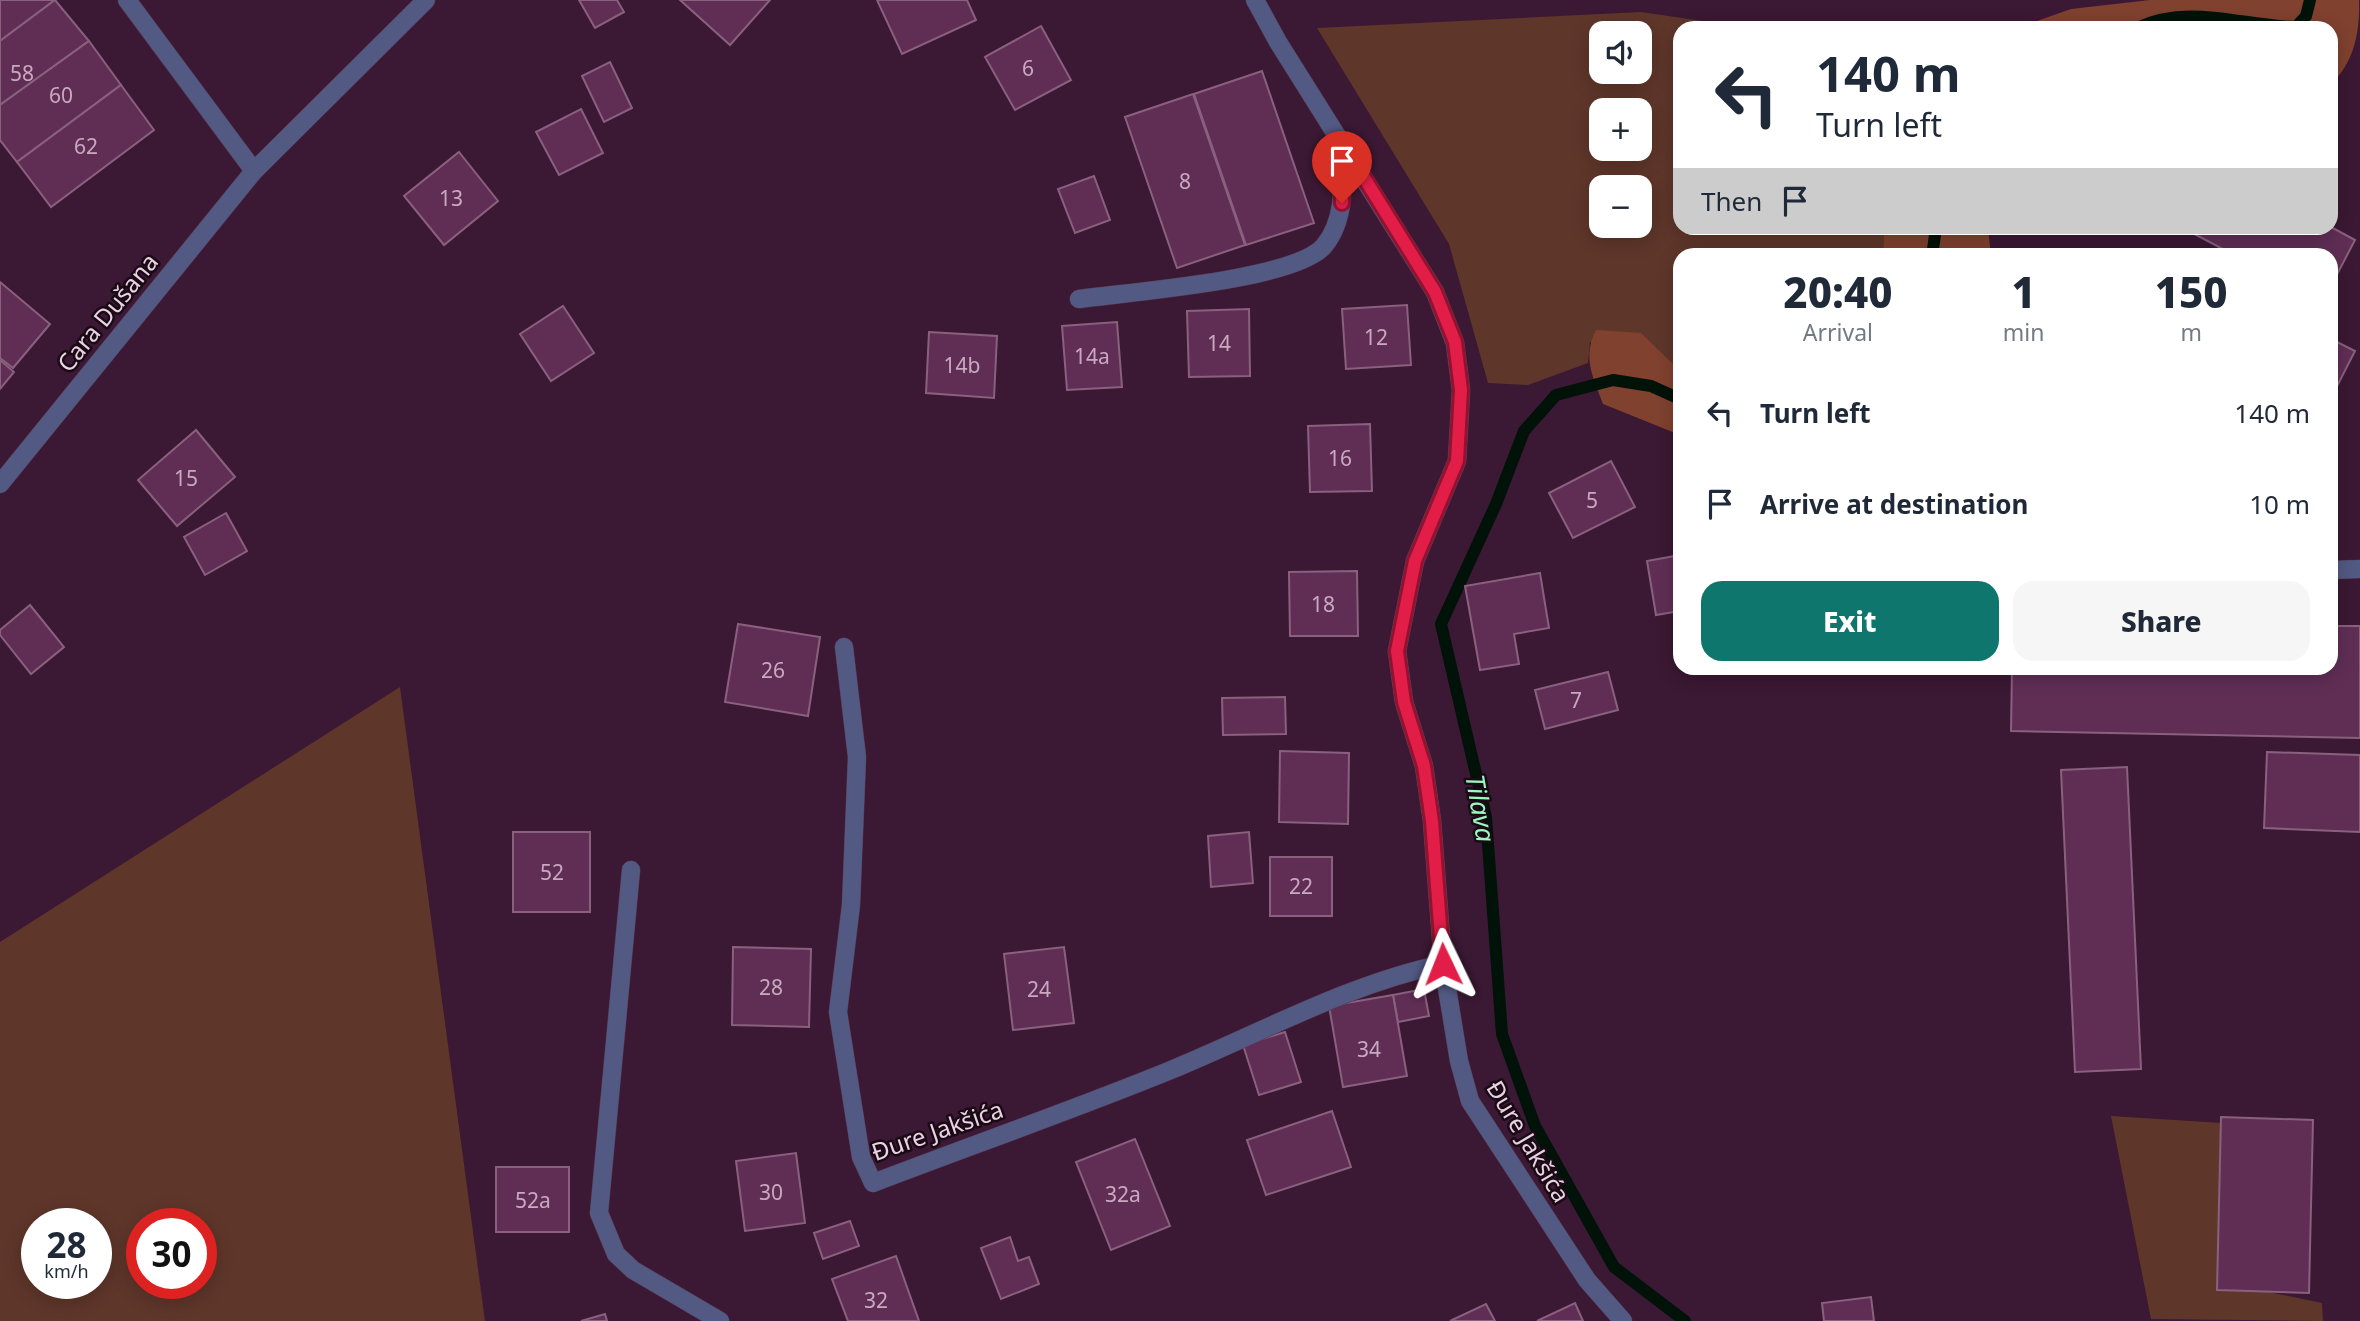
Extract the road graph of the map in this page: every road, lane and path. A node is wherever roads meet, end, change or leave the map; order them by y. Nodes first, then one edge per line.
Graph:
1 (127, 0) edge
2 (426, 0) edge
3 (1255, 0) edge
4 (1342, 142) junction
5 (254, 172) junction
6 (1079, 299) dead end
7 (0, 484) edge
8 (2360, 569) edge
9 (2338, 570) edge
10 (844, 647) dead end
11 (631, 870) dead end
12 (1443, 964) junction
13 (720, 1321) edge
14 (1623, 1321) edge

1 - 5 street
2 - 5 street, Cara Dušana
3 - 4 street, Đure Jakšića
4 - 6 street
4 - 12 street, Đure Jakšića
5 - 7 street, Cara Dušana
8 - 9 street
10 - 12 street, Đure Jakšića
11 - 13 street
12 - 14 street, Đure Jakšića

